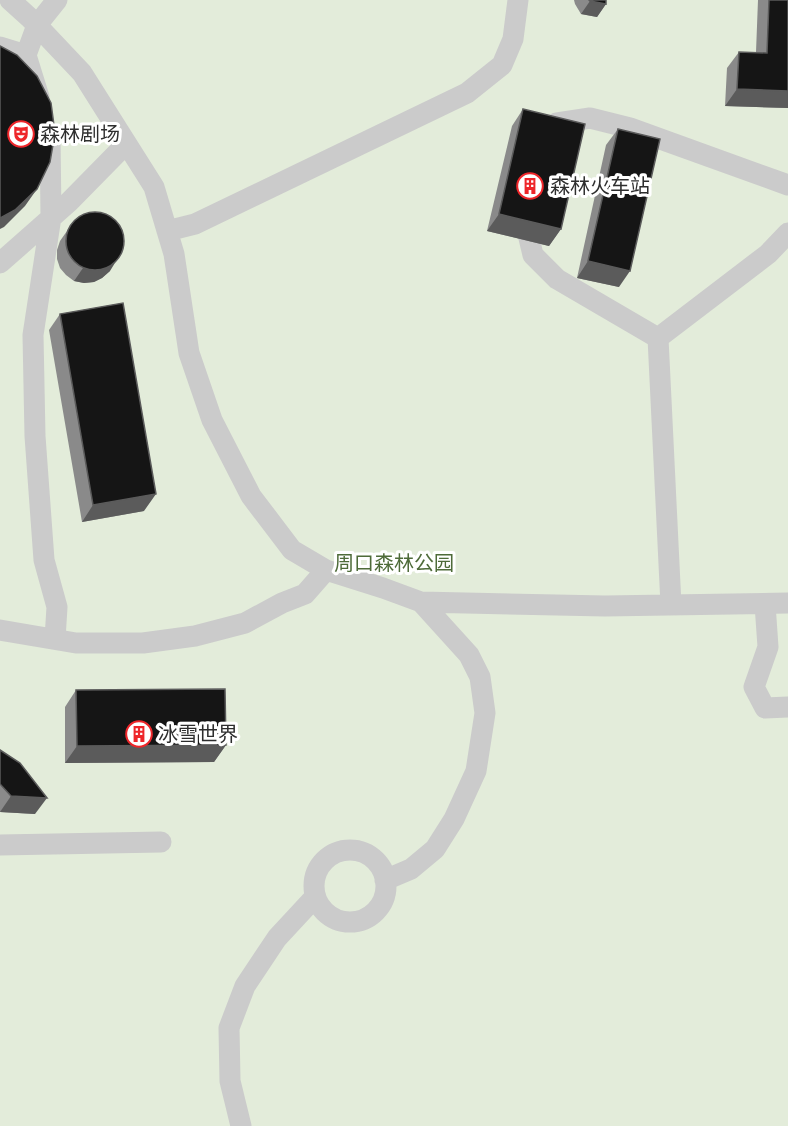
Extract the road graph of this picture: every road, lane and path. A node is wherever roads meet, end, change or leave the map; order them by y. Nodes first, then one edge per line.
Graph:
1 (10, 0) edge
2 (57, 0) edge
3 (518, 0) edge
4 (37, 26) junction
5 (0, 47) edge
6 (26, 55) junction
7 (630, 128) junction
8 (126, 144) junction
9 (625, 151) edge
10 (548, 157) edge
11 (788, 185) edge
12 (539, 190) edge
13 (51, 218) junction
14 (167, 231) junction
15 (788, 233) edge
16 (0, 263) edge
17 (597, 276) edge
18 (591, 299) junction
19 (658, 338) junction
20 (326, 570) junction
21 (421, 602) junction
22 (788, 603) edge
23 (765, 604) junction
24 (671, 605) junction
25 (0, 630) edge
26 (55, 639) junction
27 (788, 707) edge
28 (160, 842) dead end
29 (0, 845) edge
30 (385, 880) junction
31 (315, 897) junction
32 (241, 1126) edge

1 - 4 street
2 - 4 street
3 - 14 street
4 - 6 street
4 - 8 street
5 - 6 street
6 - 13 street
7 - 9 street
7 - 10 street
7 - 11 street
8 - 13 street
8 - 14 street
12 - 18 street
13 - 16 street
13 - 26 street
14 - 20 street
15 - 19 street
17 - 18 street
18 - 19 street
19 - 24 street
20 - 21 street
20 - 26 street
21 - 24 street
21 - 30 street
22 - 23 street
23 - 24 street
23 - 27 street
25 - 26 street
28 - 29 street
30 - 31 street
30 - 31 street
31 - 32 street

